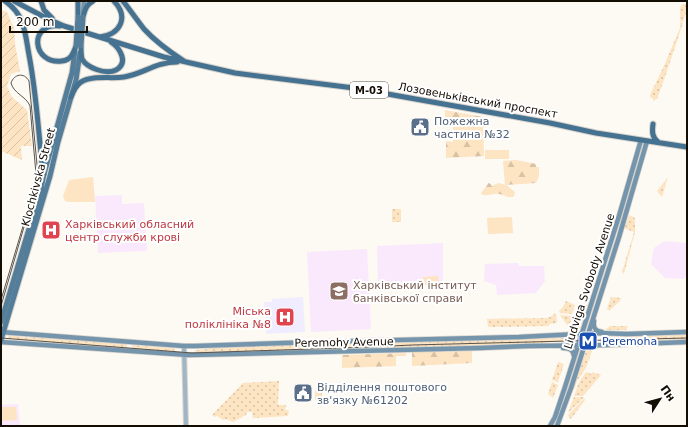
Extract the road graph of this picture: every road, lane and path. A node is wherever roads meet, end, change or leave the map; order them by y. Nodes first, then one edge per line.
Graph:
1 (5, 1) edge
2 (14, 1) edge
3 (41, 1) edge
4 (78, 1) edge
5 (84, 1) edge
6 (92, 1) edge
7 (114, 1) edge
8 (123, 1) edge
9 (80, 17) junction
10 (71, 28) junction
11 (99, 37) junction
12 (78, 46) junction
13 (188, 63) junction
14 (71, 97) junction
15 (653, 124) dead end
16 (640, 140) junction
17 (648, 141) junction
18 (659, 143) junction
19 (687, 147) edge
20 (44, 174) junction
21 (595, 313) junction
22 (1, 322) edge
23 (2, 332) edge
24 (687, 332) edge
25 (581, 334) junction
26 (588, 334) junction
27 (627, 334) junction
28 (1, 341) edge
29 (687, 342) edge
30 (578, 344) junction
31 (585, 344) junction
32 (184, 346) junction
33 (533, 346) junction
34 (184, 355) junction
35 (574, 358) junction
36 (186, 426) edge
37 (550, 426) edge
38 (557, 426) edge

1 - 20 highway
2 - 10 highway, Лозовеньківський проспект / М-03
3 - 10 highway
4 - 9 highway
5 - 9 main road
6 - 9 highway
7 - 11 highway
8 - 13 highway
9 - 12 main road, Klochkivska Street, bridge
10 - 11 highway, Лозовеньківський проспект / М-03
10 - 12 highway
11 - 12 highway
11 - 13 highway, Лозовеньківський проспект / М-03
12 - 14 main road, Klochkivska Street
12 - 20 main road, Klochkivska Street
13 - 14 highway
13 - 16 highway, Лозовеньківський проспект / М-03
14 - 23 main road, Klochkivska Street
15 - 18 highway
16 - 17 highway, Лозовеньківський проспект / М-03
16 - 25 main road, Liudviga Svobody Avenue
17 - 18 highway, Лозовеньківський проспект / М-03
17 - 21 main road, Liudviga Svobody Avenue
18 - 19 highway, Лозовеньківський проспект / М-03
20 - 22 main road, Klochkivska Street
21 - 26 main road, Liudviga Svobody Avenue
21 - 27 main road
23 - 28 main road, Klochkivska Street
23 - 32 main road, Peremohy Avenue
24 - 27 main road, Peremohy Avenue
25 - 26 main road, Peremohy Avenue
25 - 30 main road, Liudviga Svobody Avenue
25 - 32 main road, Peremohy Avenue
26 - 27 main road, Peremohy Avenue
26 - 31 main road, Liudviga Svobody Avenue
28 - 34 main road, Peremohy Avenue
29 - 31 main road, Peremohy Avenue
30 - 31 main road, Peremohy Avenue
30 - 33 main road, Peremohy Avenue
30 - 35 main road, Liudviga Svobody Avenue
31 - 38 main road, Liudviga Svobody Avenue
32 - 34 street
33 - 34 main road, Peremohy Avenue
33 - 35 main road
34 - 36 street
35 - 37 main road, Liudviga Svobody Avenue

